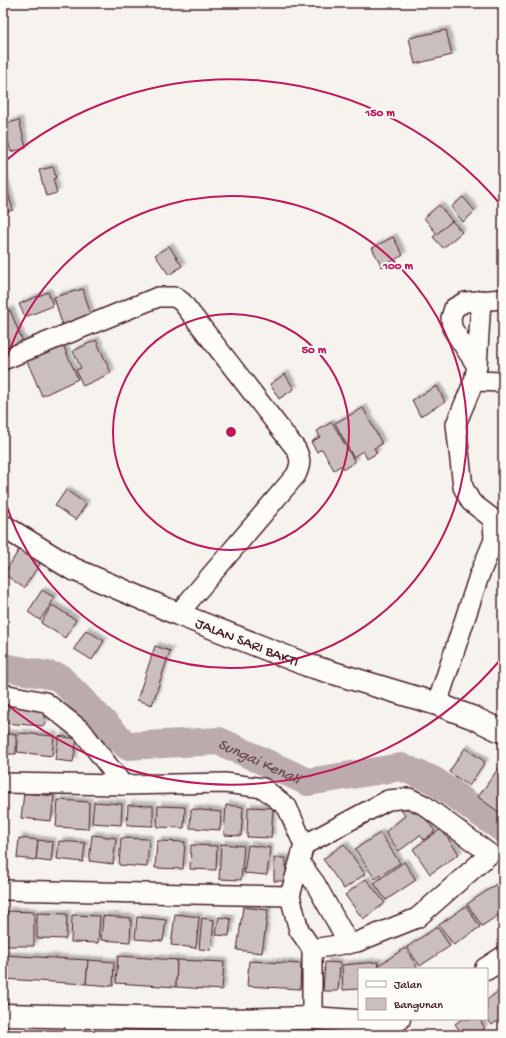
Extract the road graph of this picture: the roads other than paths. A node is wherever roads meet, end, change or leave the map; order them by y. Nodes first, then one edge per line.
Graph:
1 (503, 299) edge
2 (481, 300) junction
3 (3, 360) edge
4 (476, 374) junction
5 (503, 382) edge
6 (3, 526) edge
7 (178, 614) junction
8 (3, 694) edge
9 (437, 704) junction
10 (503, 732) edge
11 (3, 783) edge
12 (123, 786) junction
13 (302, 854) junction
14 (3, 890) edge
15 (290, 896) junction
16 (349, 944) junction
17 (312, 949) junction
18 (503, 958) edge
19 (488, 968) edge
20 (3, 1015) edge
21 (312, 1018) junction
22 (396, 1020) edge
23 (76, 1026) edge

1 - 2 street
2 - 4 street
2 - 4 street
3 - 7 street
4 - 5 street
4 - 9 street
6 - 7 main road, JALAN SARI BAKTI
7 - 9 main road, JALAN SARI BAKTI
8 - 12 street
9 - 10 main road, JALAN SARI BAKTI
11 - 12 street
12 - 13 street
13 - 15 street
13 - 16 street
13 - 16 street
14 - 15 street
15 - 17 street
16 - 17 street
17 - 21 street
18 - 19 main road
20 - 23 main road
21 - 22 main road
21 - 23 main road

